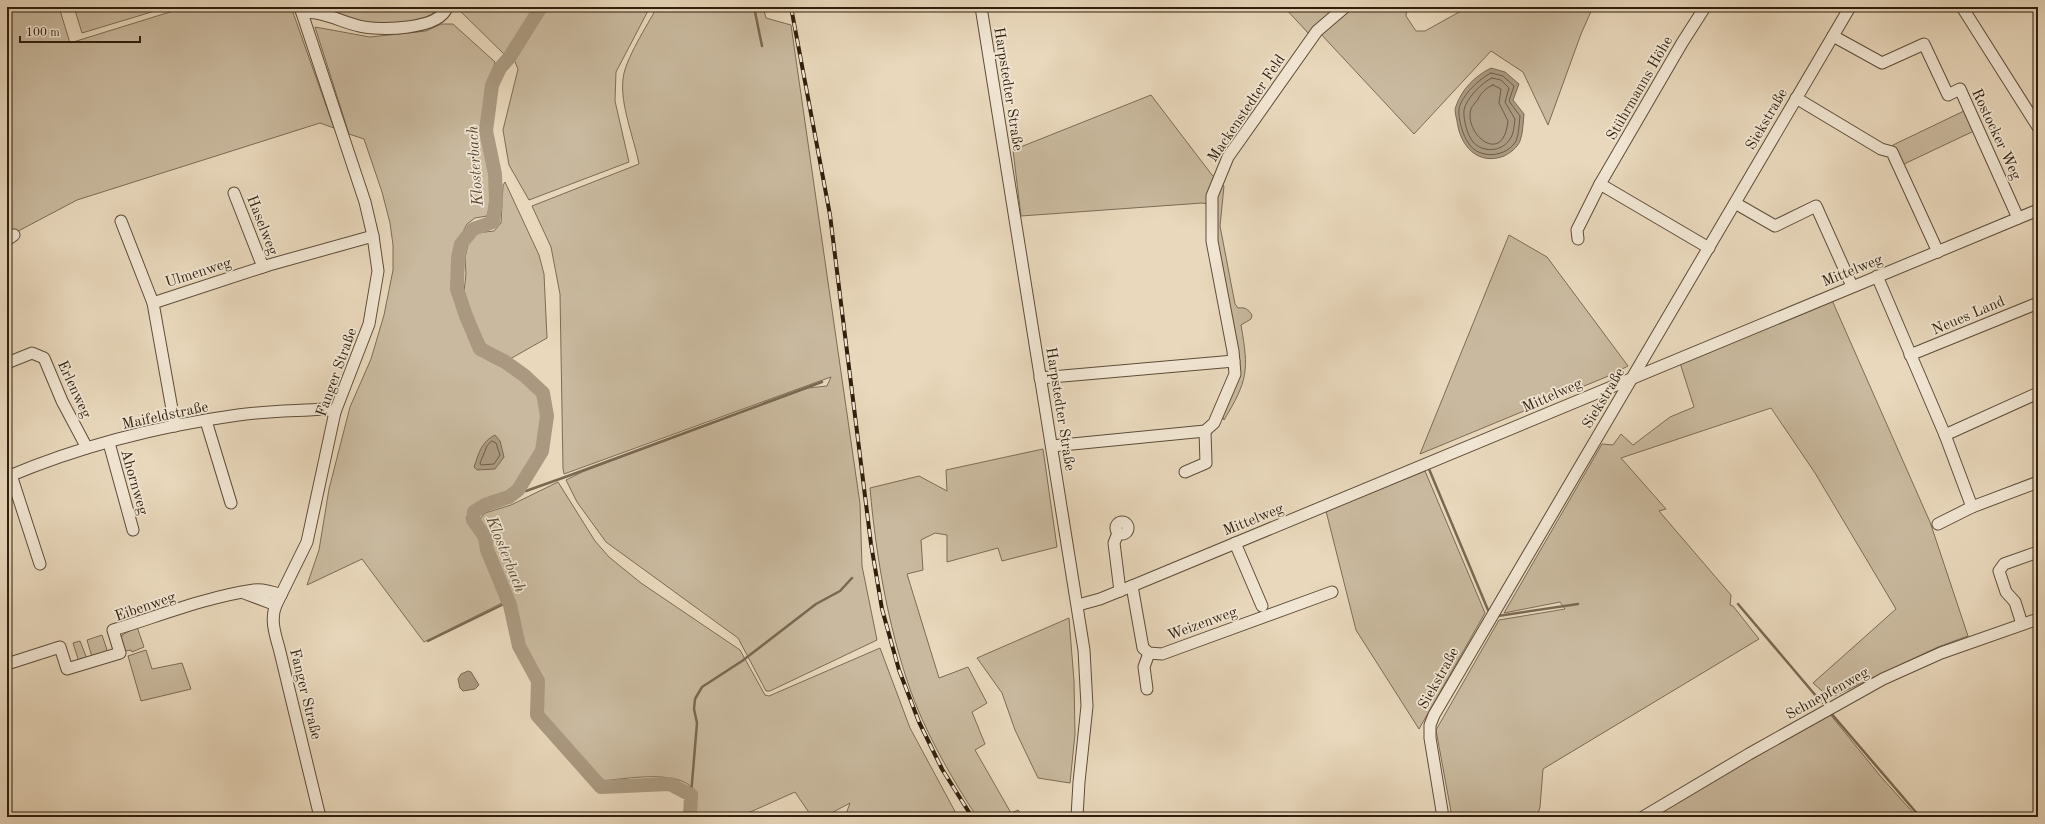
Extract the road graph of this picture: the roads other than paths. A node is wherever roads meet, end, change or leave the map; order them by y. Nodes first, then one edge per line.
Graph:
1 (981, 7) edge
2 (1345, 7) edge
3 (1705, 7) edge
4 (1850, 7) edge
5 (1962, 7) edge
6 (447, 8) edge
7 (301, 10) edge
8 (1832, 36) junction
9 (1796, 98) junction
10 (2038, 127) edge
11 (1600, 184) junction
12 (234, 193) dead end
13 (1735, 203) junction
14 (2038, 210) edge
15 (2018, 218) junction
16 (121, 221) dead end
17 (373, 236) junction
18 (1578, 239) dead end
19 (1709, 248) junction
20 (1938, 252) junction
21 (263, 267) junction
22 (1877, 276) junction
23 (1852, 286) junction
24 (153, 303) junction
25 (2038, 303) edge
26 (1910, 355) junction
27 (1234, 361) junction
28 (7, 363) edge
29 (1632, 377) junction
30 (1040, 378) junction
31 (2038, 393) edge
32 (335, 412) junction
33 (206, 421) junction
34 (175, 426) junction
35 (1205, 431) junction
36 (1945, 435) junction
37 (109, 443) junction
38 (1052, 446) junction
39 (87, 448) junction
40 (1185, 472) dead end
41 (9, 476) edge
42 (2038, 482) edge
43 (231, 503) dead end
44 (1972, 507) junction
45 (1938, 524) dead end
46 (133, 530) dead end
47 (1118, 533) dead end
48 (1235, 543) junction
49 (2038, 552) edge
50 (40, 564) dead end
51 (1132, 586) junction
52 (1120, 591) junction
53 (1332, 592) dead end
54 (279, 600) junction
55 (1078, 605) junction
56 (1262, 606) dead end
57 (2038, 619) edge
58 (2022, 624) junction
59 (1149, 653) junction
60 (7, 664) edge
61 (1147, 689) dead end
62 (320, 817) edge
63 (1077, 817) edge
64 (1444, 817) edge
65 (1643, 817) edge

1 - 30 street, Harpstedter Straße
2 - 27 street, Mackenstedter Feld
3 - 11 street, Stührmanns Höhe
4 - 8 street, Siekstraße
5 - 10 street
6 - 7 street
7 - 17 street, Fanger Straße
8 - 9 street, Siekstraße
8 - 15 street, Rostocker Weg
9 - 13 street, Siekstraße
9 - 20 street
11 - 18 street, Stührmanns Höhe
11 - 19 street
12 - 21 street, Haselweg
13 - 19 street, Siekstraße
13 - 23 street
14 - 15 street, Mittelweg
15 - 20 street, Mittelweg
16 - 24 street
17 - 21 street, Ulmenweg
17 - 32 street, Fanger Straße
19 - 29 street, Siekstraße
20 - 22 street, Mittelweg
21 - 24 street, Ulmenweg
22 - 23 street, Mittelweg
22 - 26 street
23 - 29 street, Mittelweg
24 - 34 street, Ulmenweg
25 - 26 street, Neues Land
26 - 36 street
27 - 30 street
27 - 35 street, Mackenstedter Feld
28 - 39 street, Erlenweg
29 - 48 street, Mittelweg
29 - 64 street, Siekstraße
30 - 38 street, Harpstedter Straße
31 - 36 street
32 - 33 street, Maifeldstraße
32 - 54 street, Fanger Straße
33 - 34 street, Maifeldstraße
33 - 43 street
34 - 37 street, Maifeldstraße
35 - 38 street
35 - 40 street
36 - 44 street
37 - 39 street, Maifeldstraße
37 - 46 street, Ahornweg
38 - 55 street, Harpstedter Straße
39 - 41 street, Maifeldstraße
41 - 50 street
42 - 44 street
44 - 45 street
47 - 52 street
48 - 51 street, Mittelweg
48 - 56 street
49 - 58 street
51 - 52 street, Mittelweg
51 - 59 street
52 - 55 street, Mittelweg
53 - 59 street, Weizenweg
54 - 60 street, Eibenweg
54 - 62 street, Fanger Straße
55 - 63 street, Harpstedter Straße
57 - 58 street, Schnepfenweg
58 - 65 street, Schnepfenweg
59 - 61 street

